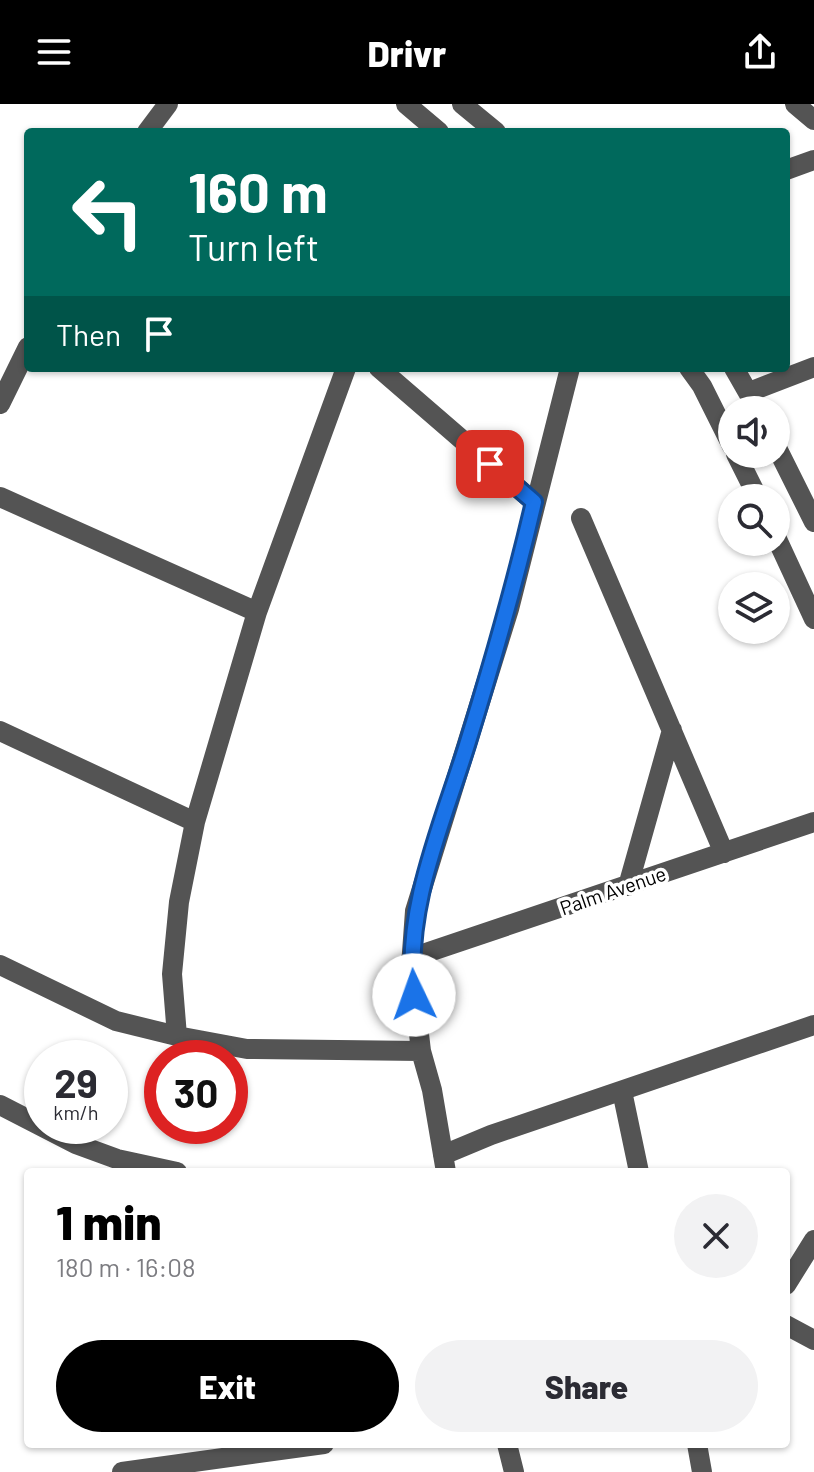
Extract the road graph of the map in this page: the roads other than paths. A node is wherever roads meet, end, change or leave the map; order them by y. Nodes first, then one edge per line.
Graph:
1 (168, 104) edge
2 (406, 104) edge
3 (462, 104) edge
4 (795, 104) edge
5 (814, 120) edge
6 (150, 128) edge
7 (434, 128) edge
8 (491, 128) edge
9 (814, 160) edge
10 (790, 169) edge
11 (24, 355) edge
12 (814, 367) edge
13 (345, 372) edge
14 (384, 372) edge
15 (569, 372) edge
16 (692, 372) edge
17 (736, 372) edge
18 (750, 396) edge
19 (762, 396) edge
20 (0, 404) edge
21 (718, 418) edge
22 (787, 468) edge
23 (0, 497) edge
24 (534, 502) junction
25 (581, 518) dead end
26 (814, 522) edge
27 (785, 556) edge
28 (257, 612) junction
29 (814, 619) edge
30 (672, 730) junction
31 (0, 731) edge
32 (195, 822) junction
33 (814, 822) edge
34 (724, 853) junction
35 (628, 886) junction
36 (411, 958) junction
37 (0, 965) edge
38 (814, 1025) edge
39 (177, 1036) junction
40 (421, 1051) junction
41 (622, 1091) junction
42 (0, 1105) edge
43 (444, 1163) edge
44 (159, 1168) edge
45 (638, 1168) edge
46 (814, 1240) edge
47 (790, 1279) edge
48 (790, 1327) edge
49 (814, 1340) edge
50 (295, 1448) edge
51 (508, 1448) edge
52 (698, 1448) edge
53 (122, 1472) edge
54 (514, 1472) edge
55 (702, 1472) edge

1 - 6 street
2 - 7 street
3 - 8 street
4 - 5 street
9 - 10 street
11 - 20 street
12 - 19 street
13 - 28 street
14 - 24 street
15 - 24 street
16 - 21 street
17 - 18 street
22 - 26 street
23 - 28 street
24 - 36 street
25 - 30 street
27 - 29 street
28 - 32 street
30 - 34 street
30 - 35 street
31 - 32 street
32 - 39 street
33 - 34 street, Palm Avenue
34 - 35 street, Palm Avenue
35 - 36 street, Palm Avenue
36 - 40 street
37 - 39 street
38 - 41 street
39 - 40 street
40 - 43 street
41 - 43 street
41 - 45 street
42 - 44 street
46 - 47 street
48 - 49 street
50 - 53 street
51 - 54 street
52 - 55 street

